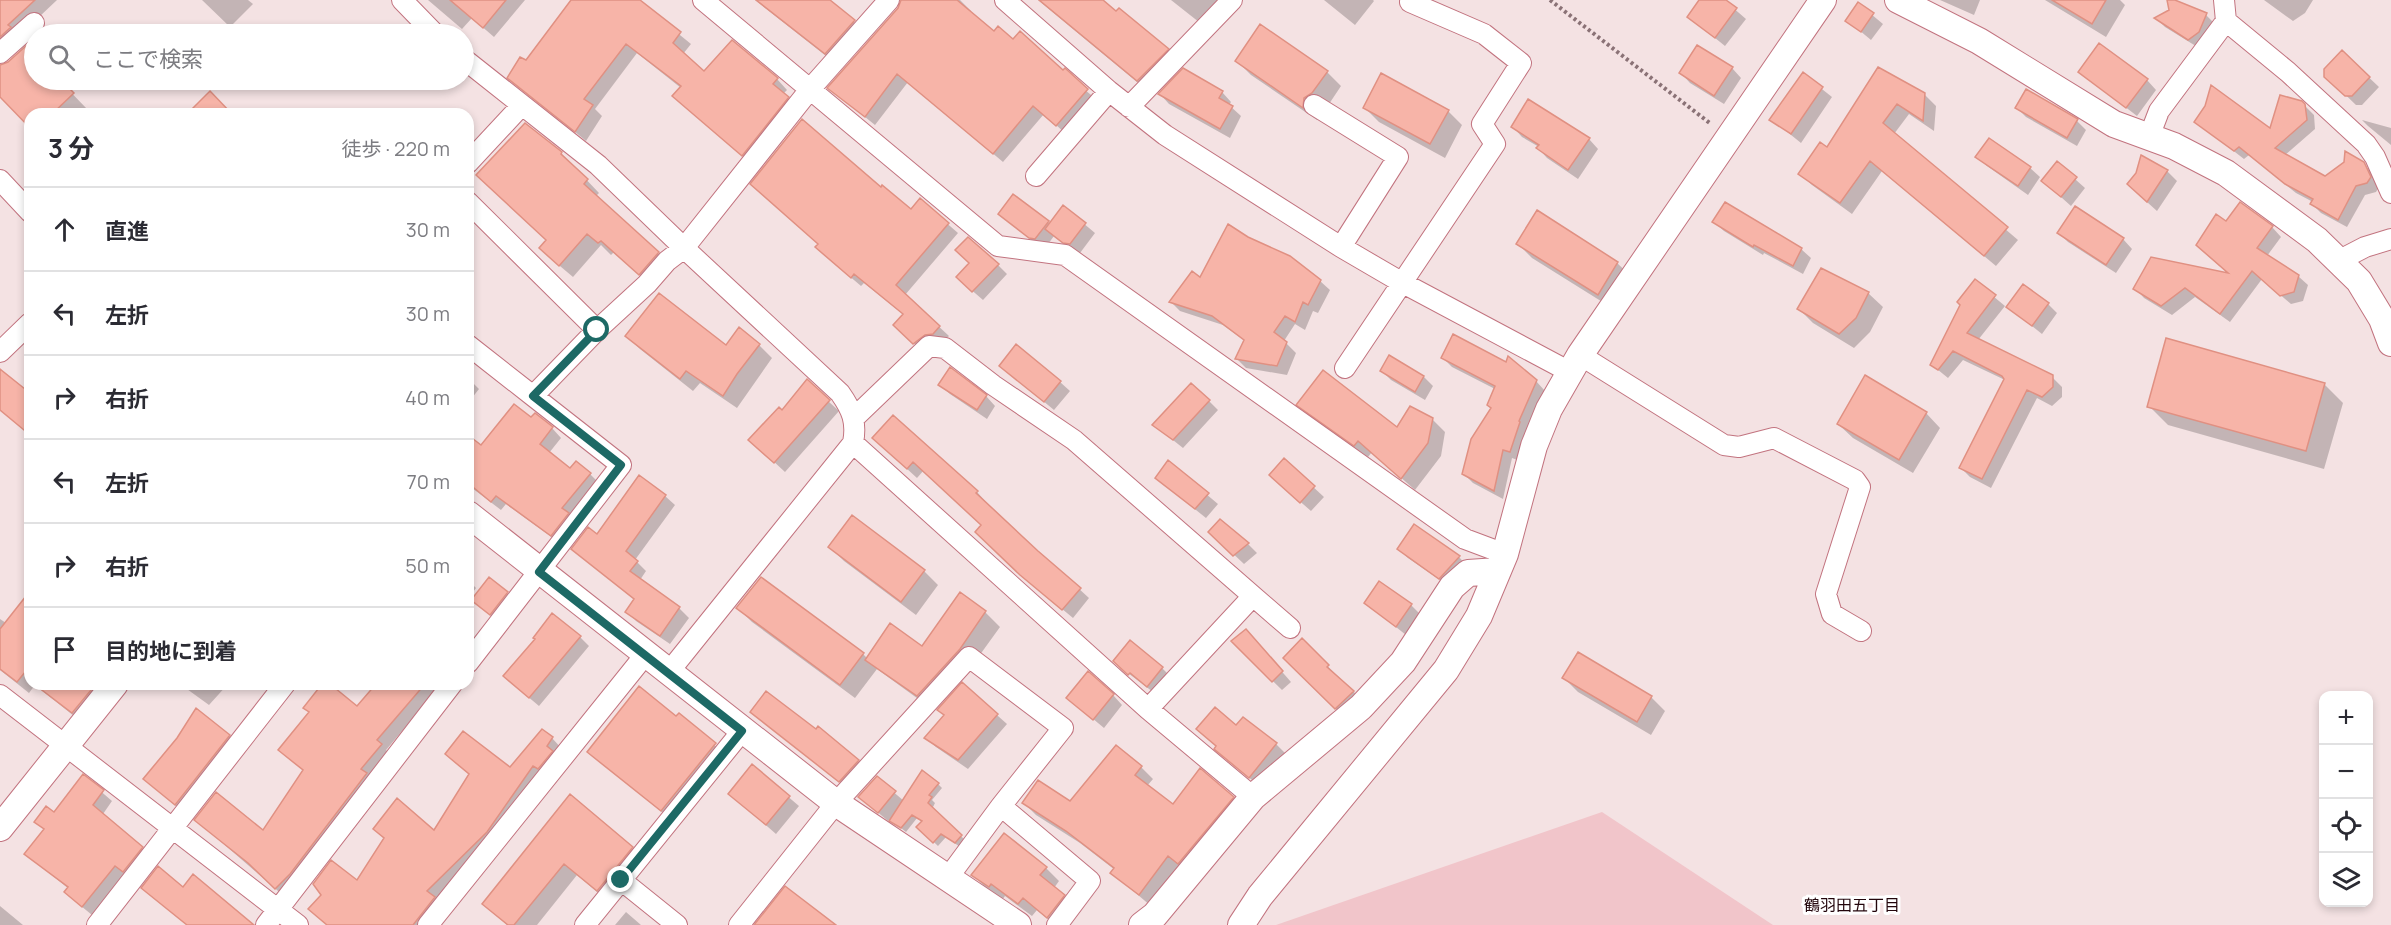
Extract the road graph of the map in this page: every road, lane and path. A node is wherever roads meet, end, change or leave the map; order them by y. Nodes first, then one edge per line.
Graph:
1 (402, 0) edge
2 (703, 0) edge
3 (889, 0) edge
4 (1005, 0) edge
5 (1232, 0) edge
6 (1550, 0) edge
7 (1898, 0) edge
8 (2224, 0) edge
9 (1820, 1) edge
10 (1410, 2) dead end
11 (2226, 21) junction
12 (425, 24) edge
13 (24, 32) edge
14 (0, 53) edge
15 (474, 67) edge
16 (811, 88) junction
17 (1109, 91) junction
18 (1314, 105) dead end
19 (521, 106) junction
20 (1129, 107) junction
21 (2149, 137) junction
22 (1729, 139) junction
23 (474, 157) edge
24 (1036, 176) dead end
25 (0, 180) edge
26 (2391, 193) edge
27 (24, 206) edge
28 (474, 208) edge
29 (2391, 239) edge
30 (1341, 247) junction
31 (684, 248) junction
32 (2338, 261) junction
33 (1401, 282) junction
34 (24, 329) edge
35 (597, 330) junction
36 (2391, 343) edge
37 (474, 350) edge
38 (0, 352) edge
39 (1575, 364) junction
40 (1345, 368) dead end
41 (533, 396) junction
42 (854, 417) junction
43 (853, 443) junction
44 (474, 519) edge
45 (1502, 562) junction
46 (539, 572) junction
47 (1253, 596) junction
48 (1290, 628) dead end
49 (1861, 631) dead end
50 (474, 655) edge
51 (645, 655) junction
52 (668, 673) junction
53 (110, 690) edge
54 (280, 690) edge
55 (447, 690) edge
56 (0, 695) edge
57 (1148, 709) junction
58 (742, 731) junction
59 (66, 744) junction
60 (1253, 797) junction
61 (836, 803) junction
62 (1001, 806) junction
63 (0, 828) edge
64 (172, 829) junction
65 (947, 879) junction
66 (621, 880) junction
67 (278, 909) junction
68 (97, 925) edge
69 (266, 925) edge
70 (298, 925) edge
71 (428, 925) edge
72 (585, 925) edge
73 (677, 925) edge
74 (739, 925) edge
75 (1018, 925) edge
76 (1057, 925) edge
77 (1142, 925) edge
78 (1241, 925) edge

1 - 12 street
2 - 16 street
3 - 16 street
4 - 17 street
5 - 20 street
6 - 22 path
7 - 21 street
8 - 11 street
9 - 22 street
10 - 33 street
11 - 21 street
11 - 26 street
13 - 14 street
15 - 19 street
16 - 31 street
16 - 45 street
17 - 20 street
17 - 24 street
18 - 30 street
19 - 23 street
19 - 31 street
20 - 30 street
21 - 32 street
22 - 39 street
25 - 27 street
28 - 35 street
29 - 32 street
30 - 33 street
31 - 35 street
31 - 42 street
32 - 36 street
33 - 39 street
33 - 40 street
34 - 38 street
35 - 41 street
37 - 41 street
39 - 45 street
39 - 49 street
41 - 46 street
42 - 43 street
42 - 47 street
43 - 52 street
43 - 57 street
44 - 46 street
45 - 60 street
45 - 78 street
46 - 50 street
46 - 51 street
47 - 48 street
47 - 57 street
51 - 52 street
51 - 71 street
52 - 58 street
53 - 59 street
54 - 64 street
55 - 67 street
56 - 59 street
57 - 60 street
58 - 61 street
58 - 66 street
59 - 63 street
59 - 64 street
60 - 77 street
61 - 62 street
61 - 65 street
61 - 74 street
62 - 65 street
62 - 76 street
64 - 67 street
64 - 68 street
65 - 75 street
66 - 72 street
66 - 73 street
67 - 69 street
67 - 70 street

